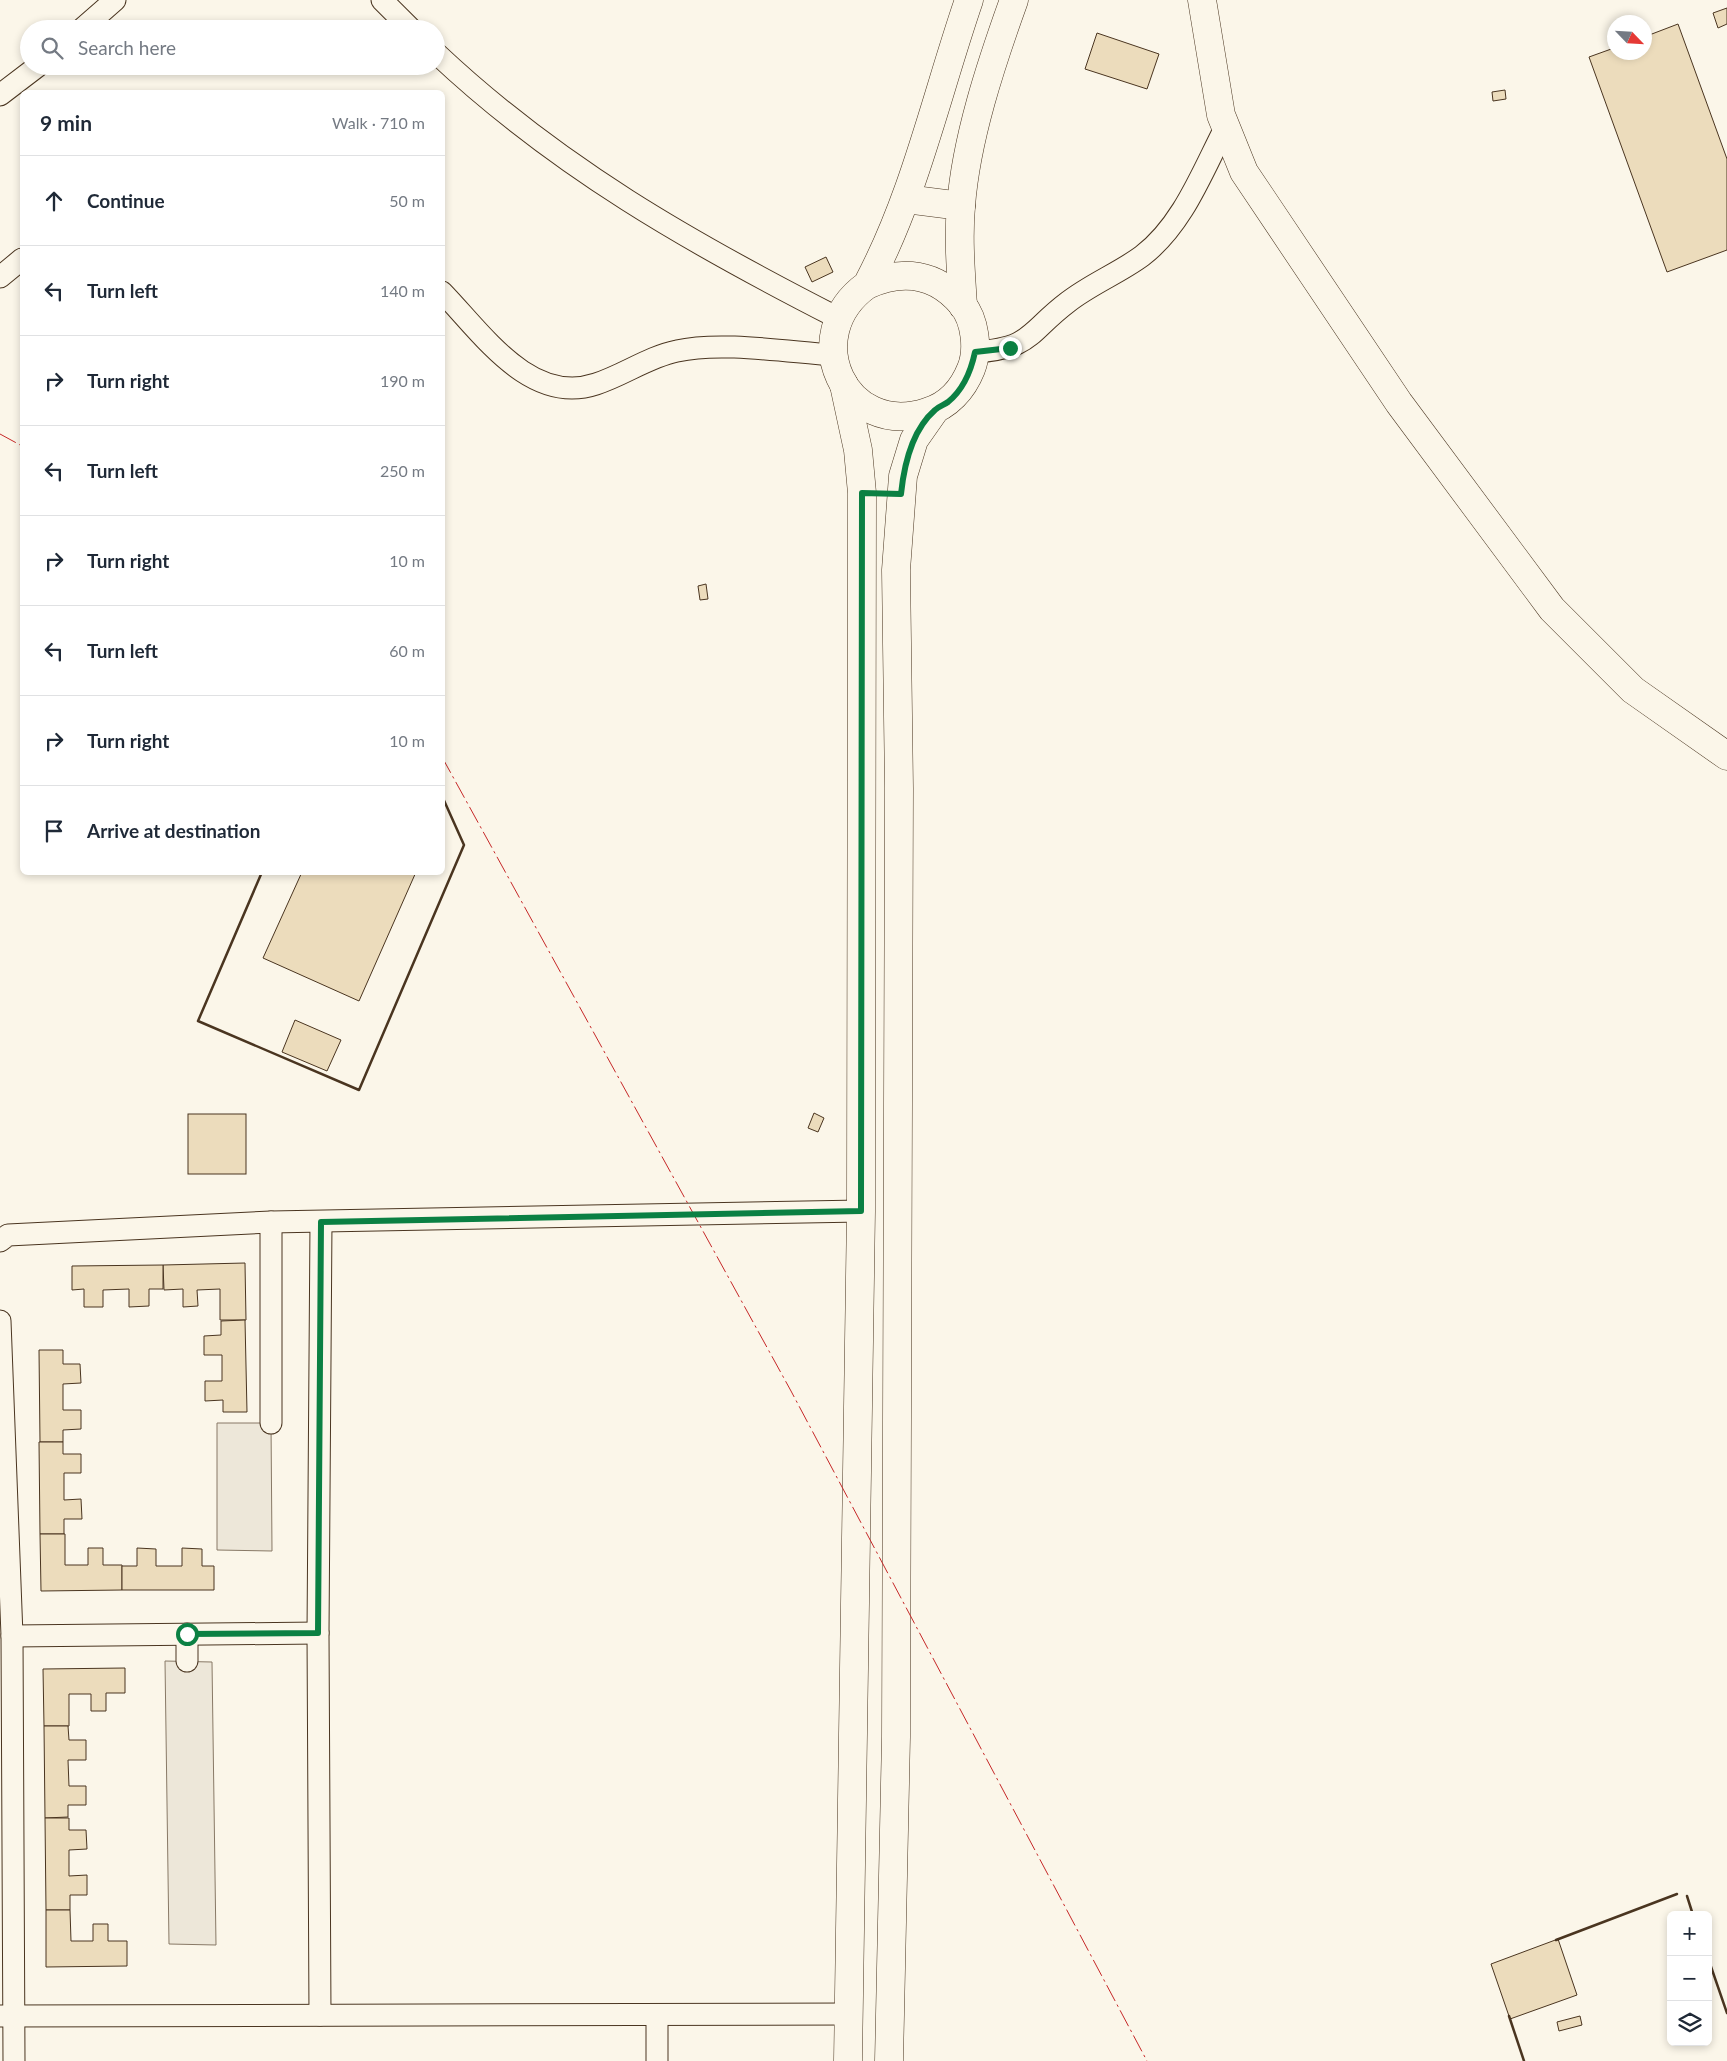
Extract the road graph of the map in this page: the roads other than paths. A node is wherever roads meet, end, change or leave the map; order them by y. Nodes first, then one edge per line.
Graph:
1 (115, 0) edge
2 (969, 0) edge
3 (1014, 0) edge
4 (1202, 0) edge
5 (381, 1) edge
6 (92, 20) edge
7 (401, 20) edge
8 (445, 61) edge
9 (26, 75) edge
10 (0, 95) edge
11 (1226, 126) junction
12 (906, 199) junction
13 (961, 206) junction
14 (20, 261) edge
15 (0, 277) edge
16 (867, 284) junction
17 (445, 295) edge
18 (963, 306) junction
19 (838, 318) junction
20 (975, 352) junction
21 (833, 355) junction
22 (844, 385) junction
23 (935, 410) junction
24 (862, 493) junction
25 (901, 494) junction
26 (1727, 756) edge
27 (861, 1211) junction
28 (271, 1222) junction
29 (321, 1222) junction
30 (0, 1241) edge
31 (0, 1321) edge
32 (271, 1423) dead end
33 (318, 1633) junction
34 (187, 1634) junction
35 (12, 1636) junction
36 (187, 1661) dead end
37 (850, 2014) junction
38 (320, 2015) junction
39 (657, 2015) junction
40 (7, 2016) edge
41 (14, 2061) edge
42 (657, 2061) edge
43 (848, 2061) edge
44 (890, 2061) edge

1 - 6 street
2 - 12 main road
3 - 13 main road
4 - 11 main road
5 - 7 street
8 - 19 street
9 - 10 street
11 - 20 street
11 - 26 main road
12 - 13 main road
12 - 16 main road
13 - 18 main road
14 - 15 street
16 - 18 main road
16 - 19 main road
17 - 21 street
18 - 20 main road
19 - 21 main road
20 - 23 main road
21 - 22 main road
22 - 23 main road
22 - 24 main road
23 - 25 main road
24 - 25 main road
24 - 27 main road
25 - 44 main road
27 - 29 street
27 - 37 main road
28 - 29 street
28 - 30 street
28 - 32 street
29 - 33 street
31 - 35 street
33 - 34 street
33 - 38 street
34 - 35 street
34 - 36 street
35 - 40 street
37 - 39 street
37 - 43 main road
38 - 39 street
38 - 40 street
39 - 42 street
40 - 41 street

